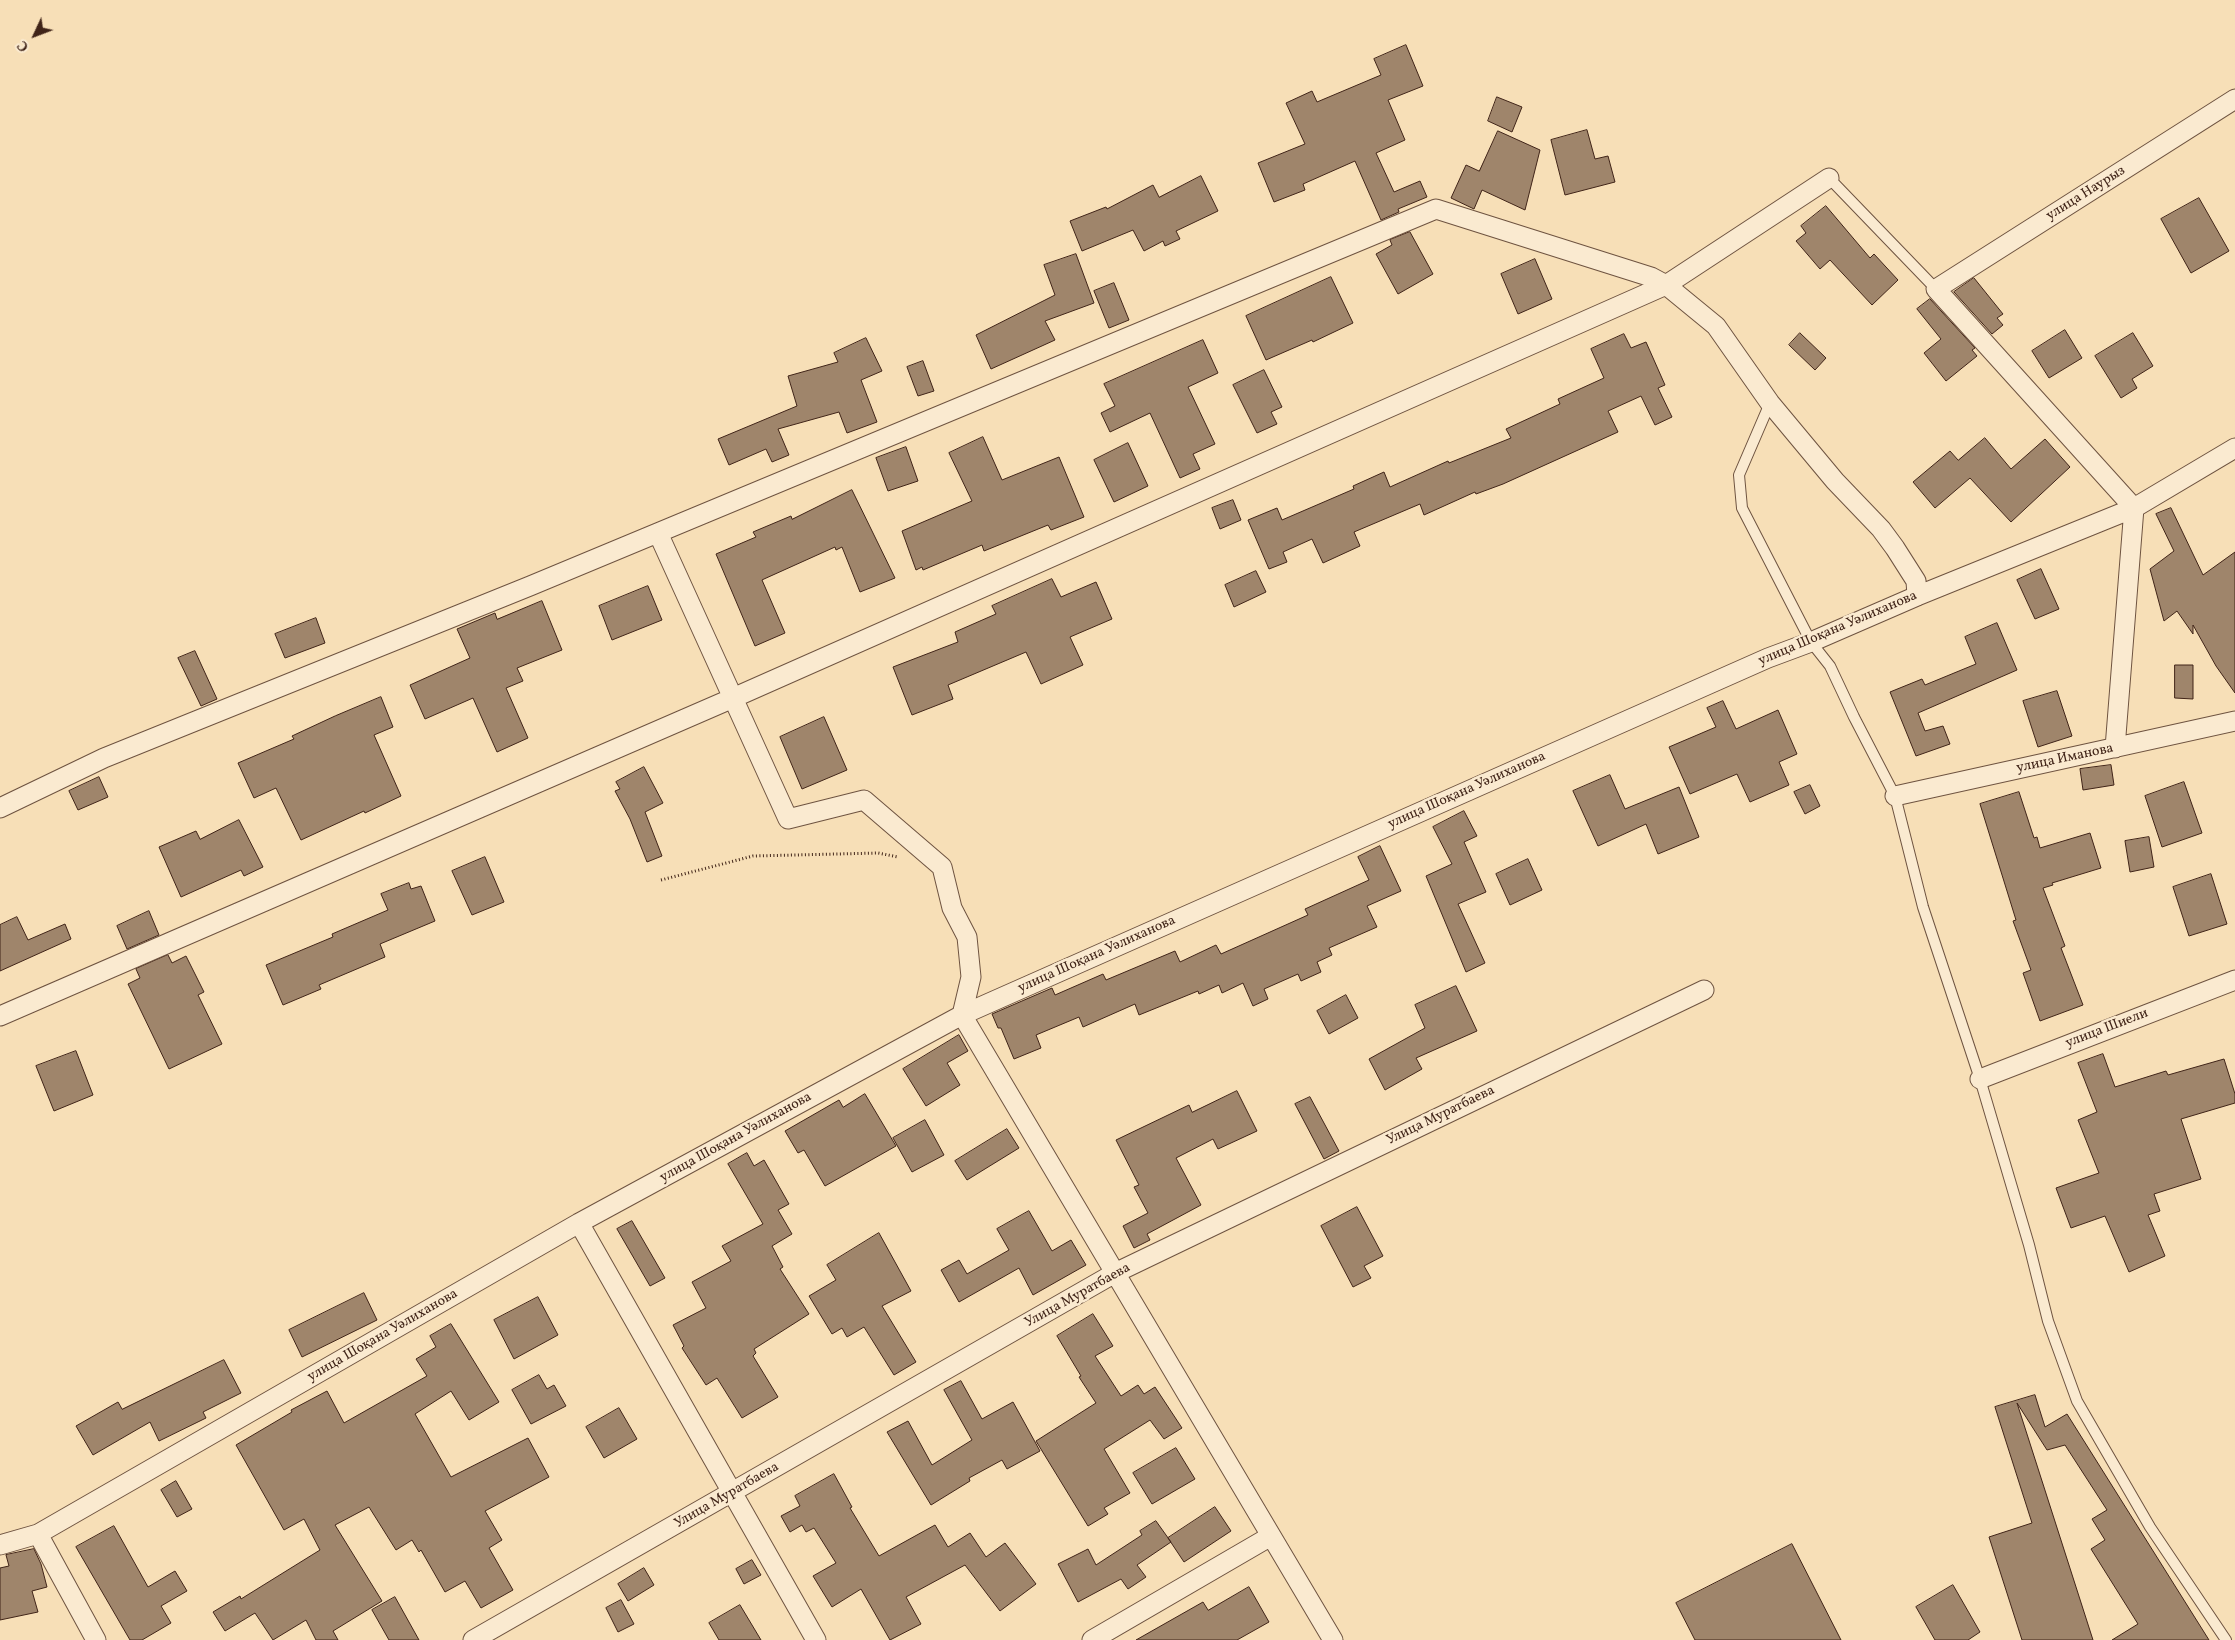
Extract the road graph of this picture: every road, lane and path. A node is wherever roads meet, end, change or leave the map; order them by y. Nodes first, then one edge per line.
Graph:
1 (2235, 99) edge
2 (1829, 178) joint
3 (1666, 285) junction
4 (1936, 289) junction
5 (1770, 403) junction
6 (2235, 448) edge
7 (2134, 508) junction
8 (658, 533) junction
9 (1917, 596) junction
10 (1811, 642) junction
11 (733, 698) junction
12 (2235, 721) edge
13 (2115, 748) junction
14 (1896, 796) junction
15 (0, 808) edge
16 (906, 859) dead end
17 (661, 880) dead end
18 (2235, 980) edge
19 (1704, 990) dead end
20 (962, 1015) junction
21 (0, 1016) edge
22 (1980, 1079) junction
23 (579, 1223) junction
24 (1116, 1273) junction
25 (732, 1494) junction
26 (38, 1534) junction
27 (1271, 1536) junction
28 (0, 1545) edge
29 (96, 1640) edge
30 (473, 1640) edge
31 (816, 1640) edge
32 (1092, 1640) edge
33 (1333, 1640) edge
34 (2226, 1640) edge

1 - 4 street, улица Наурыз
2 - 3 street
2 - 4 lane
3 - 5 street
3 - 8 street
3 - 11 street
4 - 7 street
5 - 9 street
5 - 10 lane
6 - 7 street, улица Шоқана Уәлиханова
7 - 9 street, улица Шоқана Уәлиханова
7 - 13 street
8 - 11 street
8 - 15 street
9 - 10 street, улица Шоқана Уәлиханова
10 - 14 lane
10 - 20 street, улица Шоқана Уәлиханова
11 - 20 street
11 - 21 street
12 - 13 street, улица Иманова
13 - 14 street, улица Иманова
14 - 22 lane
16 - 17 path
18 - 22 street, улица Шиели
19 - 24 street, Улица Муратбаева
20 - 23 street, улица Шоқана Уәлиханова
20 - 24 street
22 - 34 lane
23 - 25 street
23 - 26 street, улица Шоқана Уәлиханова
24 - 25 street, Улица Муратбаева
24 - 27 street
25 - 30 street, Улица Муратбаева
25 - 31 street
26 - 28 street, улица Шоқана Уәлиханова
26 - 29 street
27 - 32 street
27 - 33 street

